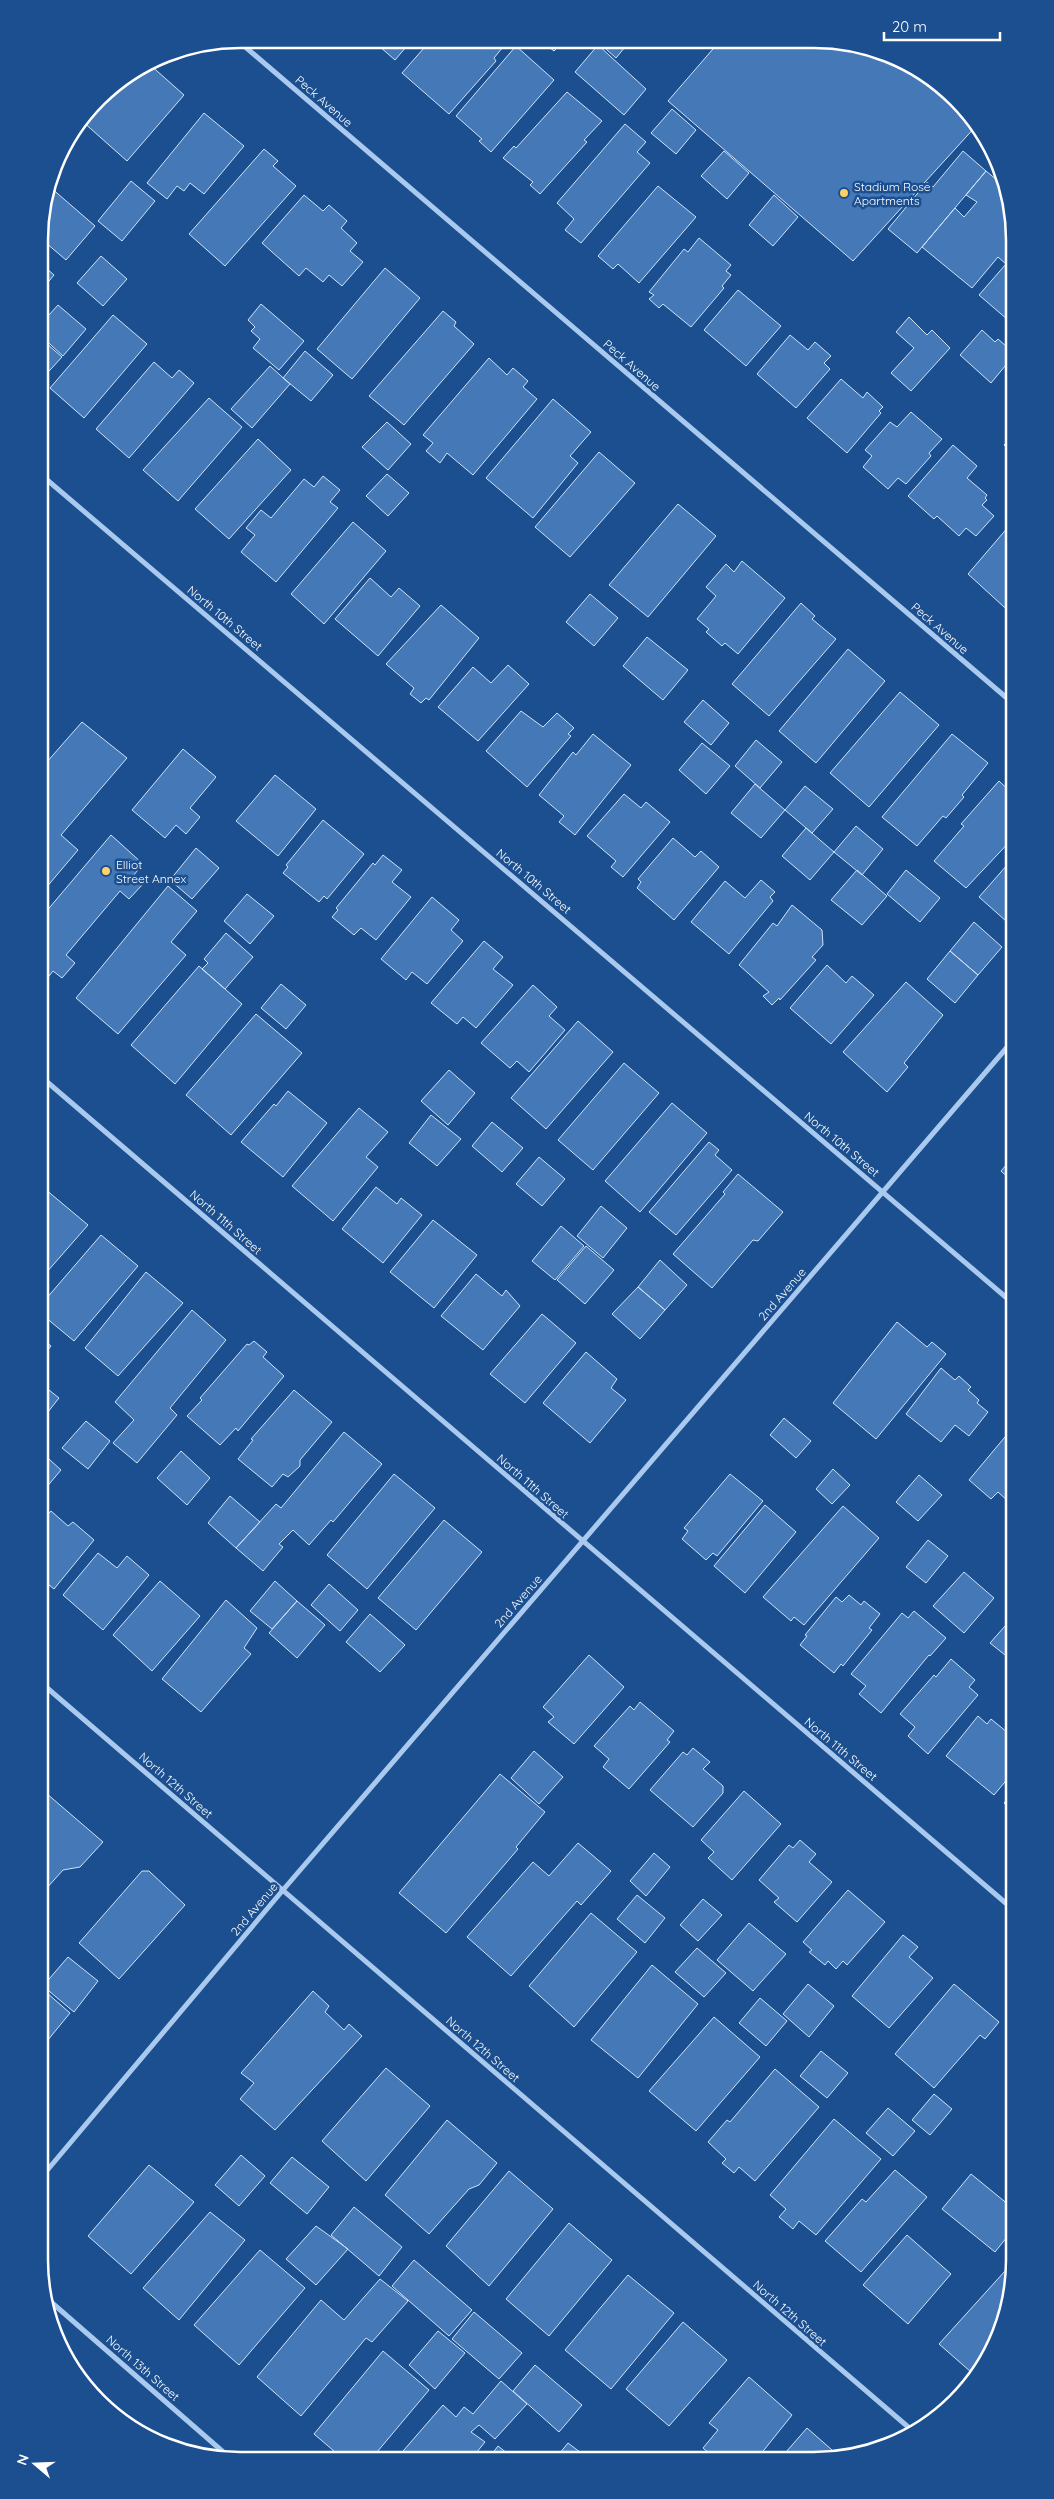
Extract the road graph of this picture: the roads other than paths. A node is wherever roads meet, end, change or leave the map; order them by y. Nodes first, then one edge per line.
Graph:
1 (245, 47) edge
2 (48, 480) edge
3 (1006, 697) edge
4 (1006, 1048) edge
5 (48, 1083) edge
6 (882, 1192) junction
7 (1006, 1297) edge
8 (582, 1542) junction
9 (48, 1689) edge
10 (283, 1890) junction
11 (1006, 1903) edge
12 (48, 2169) edge
13 (53, 2303) edge
14 (909, 2427) edge
15 (222, 2451) edge

1 - 3 street, Peck Avenue
2 - 6 street, North 10th Street
4 - 6 street, 2nd Avenue
5 - 8 street, North 11th Street
6 - 7 street, North 10th Street
6 - 8 street, 2nd Avenue
8 - 10 street, 2nd Avenue
8 - 11 street, North 11th Street
9 - 10 street, North 12th Street
10 - 12 street, 2nd Avenue
10 - 14 street, North 12th Street
13 - 15 street, North 13th Street

